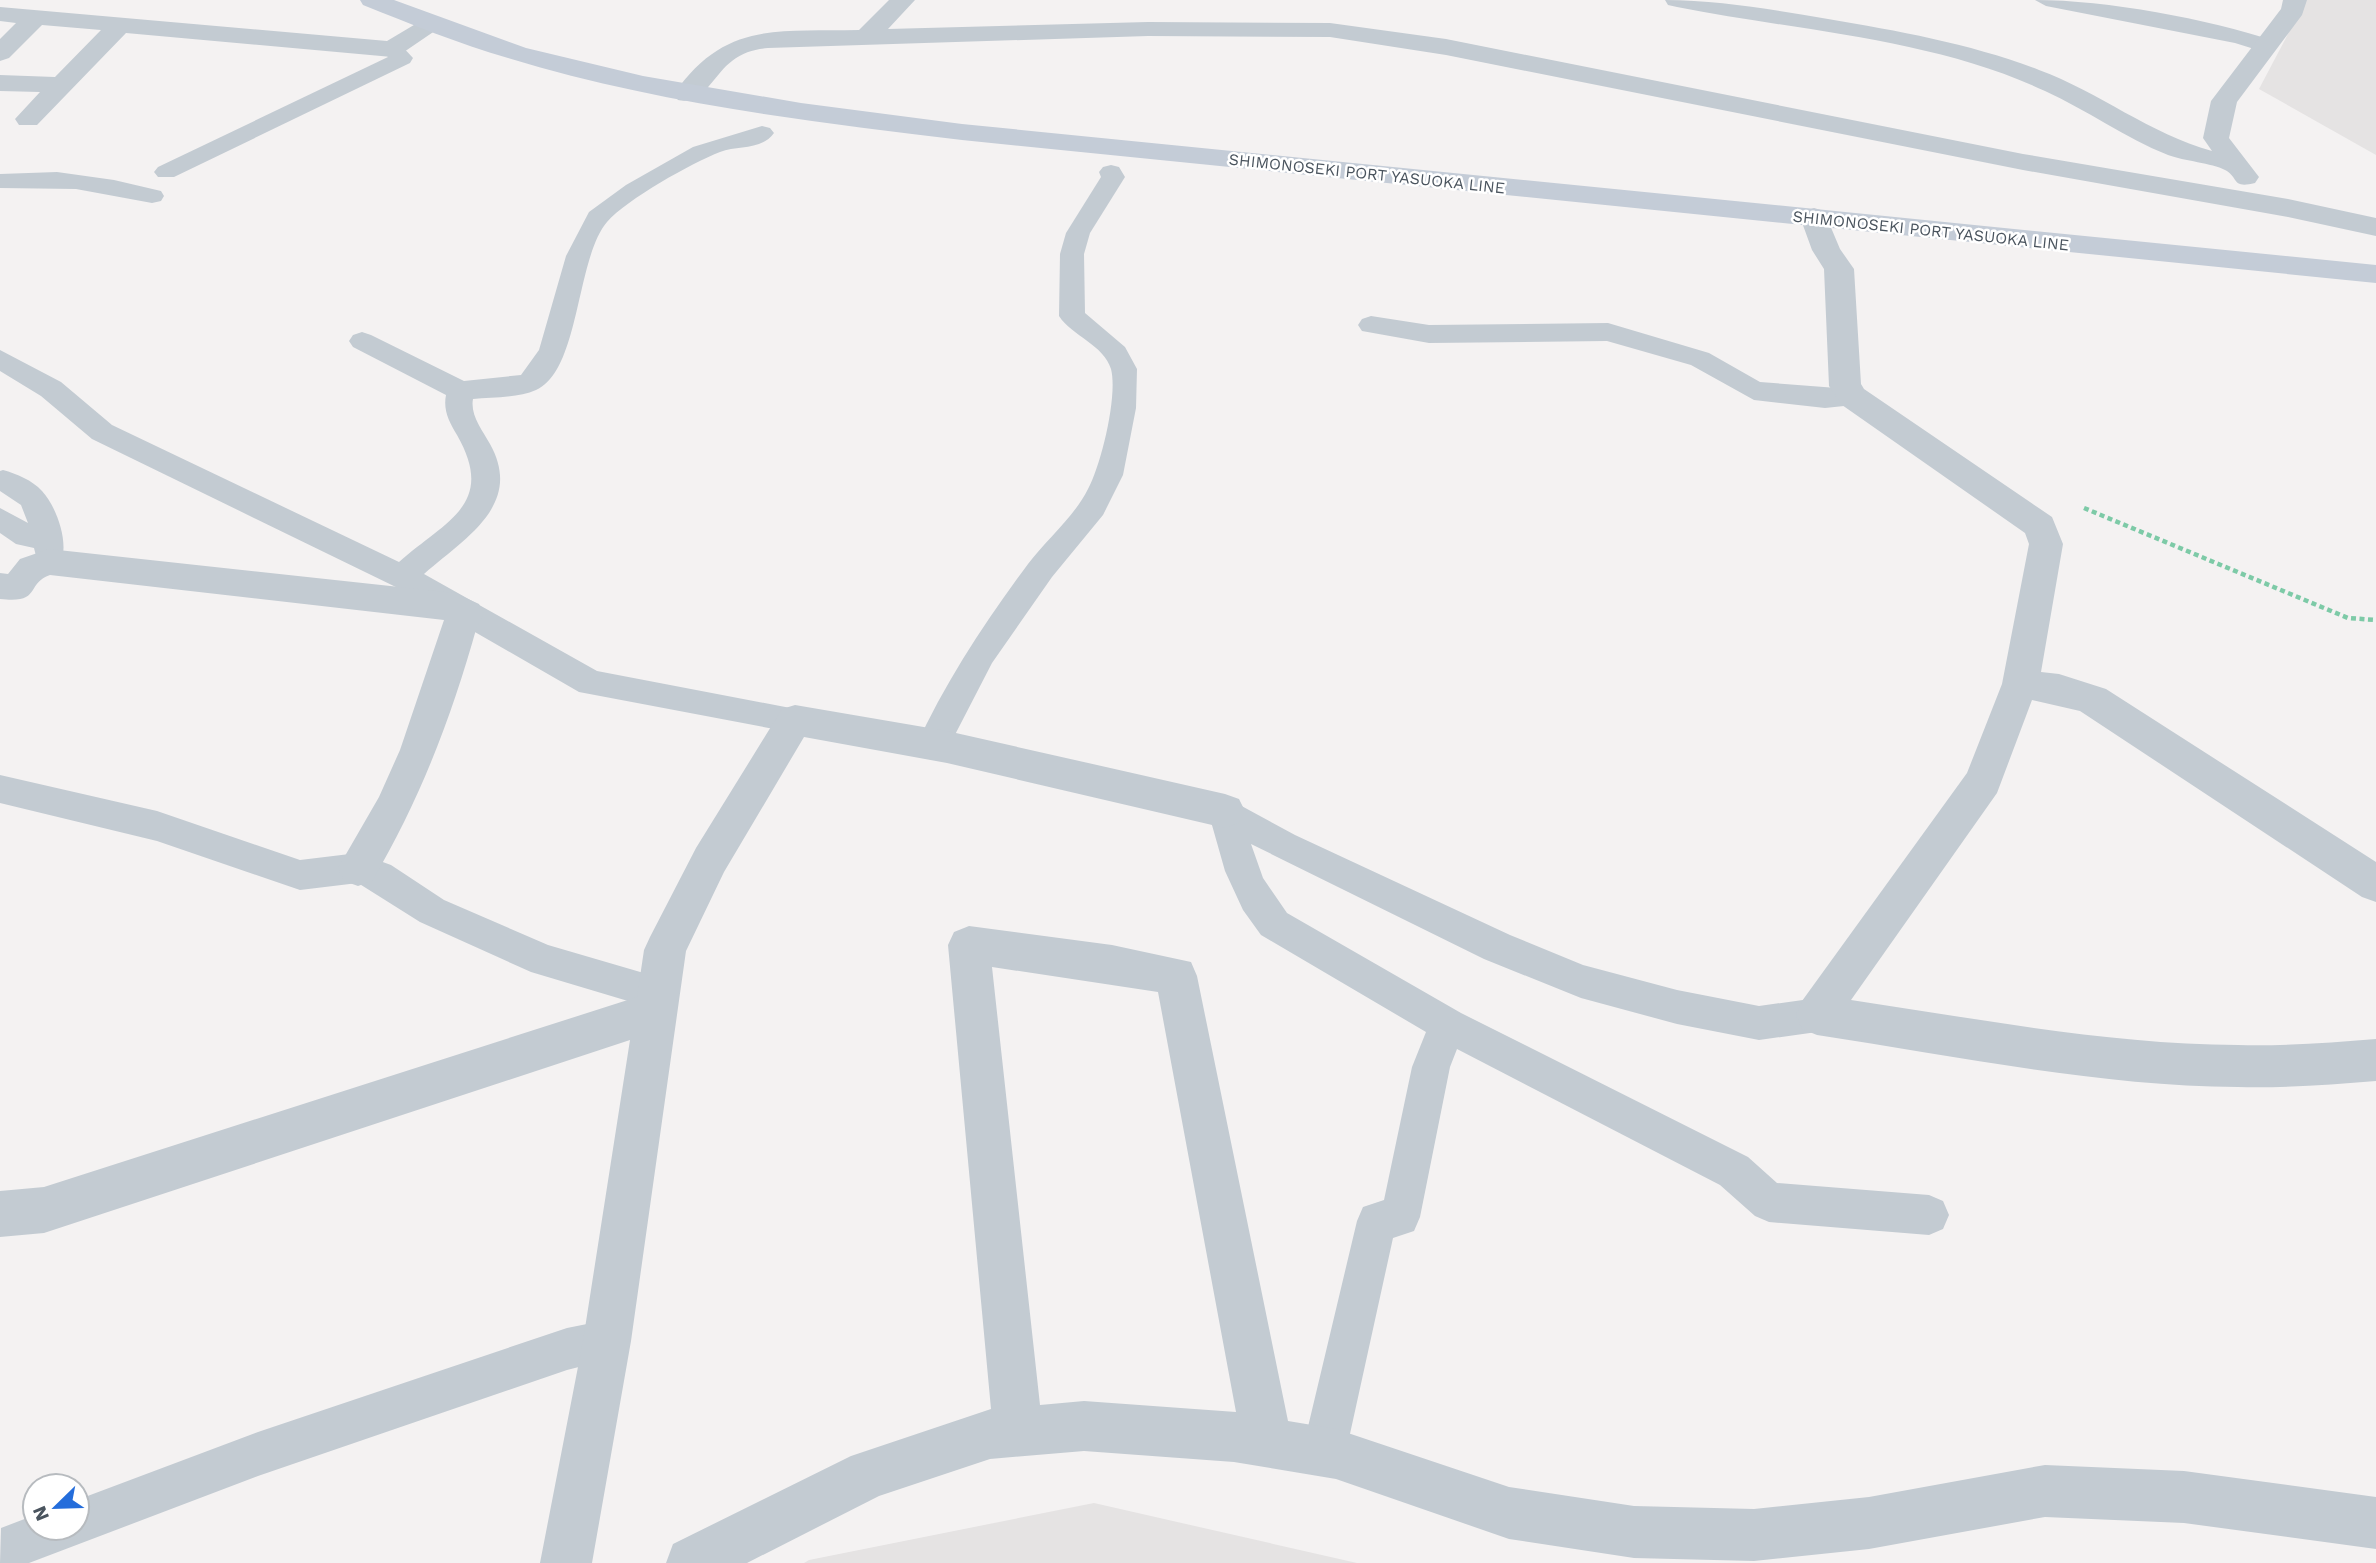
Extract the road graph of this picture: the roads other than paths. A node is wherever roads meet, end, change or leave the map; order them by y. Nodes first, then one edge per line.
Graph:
1 (372, 0) edge
2 (904, 0) edge
3 (1677, 0) edge
4 (2046, 0) edge
5 (2295, 0) edge
6 (0, 14) edge
7 (35, 18) junction
8 (433, 24) junction
9 (120, 25) junction
10 (867, 36) junction
11 (2267, 46) junction
12 (392, 50) junction
13 (0, 53) edge
14 (0, 83) edge
15 (61, 85) junction
16 (687, 94) junction
17 (28, 120) dead end
18 (762, 133) dead end
19 (2233, 163) junction
20 (166, 172) dead end
21 (1111, 172) dead end
22 (0, 181) edge
23 (152, 197) dead end
24 (2268, 206) junction
25 (1814, 218) junction
26 (2376, 227) edge
27 (2376, 274) edge
28 (1371, 326) dead end
29 (362, 341) dead end
30 (0, 359) edge
31 (461, 391) junction
32 (1853, 397) junction
33 (3, 480) dead end
34 (0, 519) edge
35 (48, 550) junction
36 (402, 577) junction
37 (0, 586) edge
38 (461, 610) junction
39 (2020, 684) junction
40 (795, 720) junction
41 (932, 746) junction
42 (0, 789) edge
43 (1225, 811) junction
44 (358, 868) junction
45 (2376, 884) edge
46 (656, 1002) junction
47 (1817, 1015) junction
48 (1448, 1025) junction
49 (2376, 1060) edge
50 (0, 1214) edge
51 (1929, 1215) dead end
52 (607, 1341) junction
53 (1018, 1430) junction
54 (1267, 1442) junction
55 (1324, 1452) junction
56 (91, 1517) edge
57 (2376, 1523) edge
58 (23, 1542) edge
59 (1, 1550) edge
60 (566, 1563) edge
61 (692, 1563) edge

1 - 8 main road, SHIMONOSEKI PORT YASUOKA LINE
2 - 10 street
3 - 19 street
4 - 11 lane
5 - 11 street
6 - 7 street
7 - 9 street
7 - 13 street
8 - 12 street
8 - 16 main road, SHIMONOSEKI PORT YASUOKA LINE
9 - 12 street
9 - 15 street
10 - 16 street
10 - 24 street
11 - 19 street
12 - 20 lane
14 - 15 street
15 - 17 street
16 - 25 main road, SHIMONOSEKI PORT YASUOKA LINE
18 - 31 lane
19 - 24 street
21 - 41 lane
22 - 23 lane
24 - 26 street
25 - 27 main road, SHIMONOSEKI PORT YASUOKA LINE
25 - 32 street
28 - 32 lane
29 - 31 lane
30 - 36 lane
31 - 36 lane
32 - 39 street
33 - 35 lane
34 - 35 lane
35 - 37 street
35 - 38 street
36 - 38 lane
38 - 40 lane
38 - 44 street
39 - 45 street
39 - 47 street
40 - 41 street
40 - 46 street
41 - 43 street
42 - 44 lane
43 - 47 lane
43 - 48 lane
44 - 46 lane
46 - 50 street
46 - 52 street
47 - 49 street
48 - 51 lane
48 - 55 lane
52 - 56 lane
52 - 60 street
53 - 54 street
53 - 54 street
53 - 61 street
54 - 55 street
55 - 57 street
58 - 59 lane

